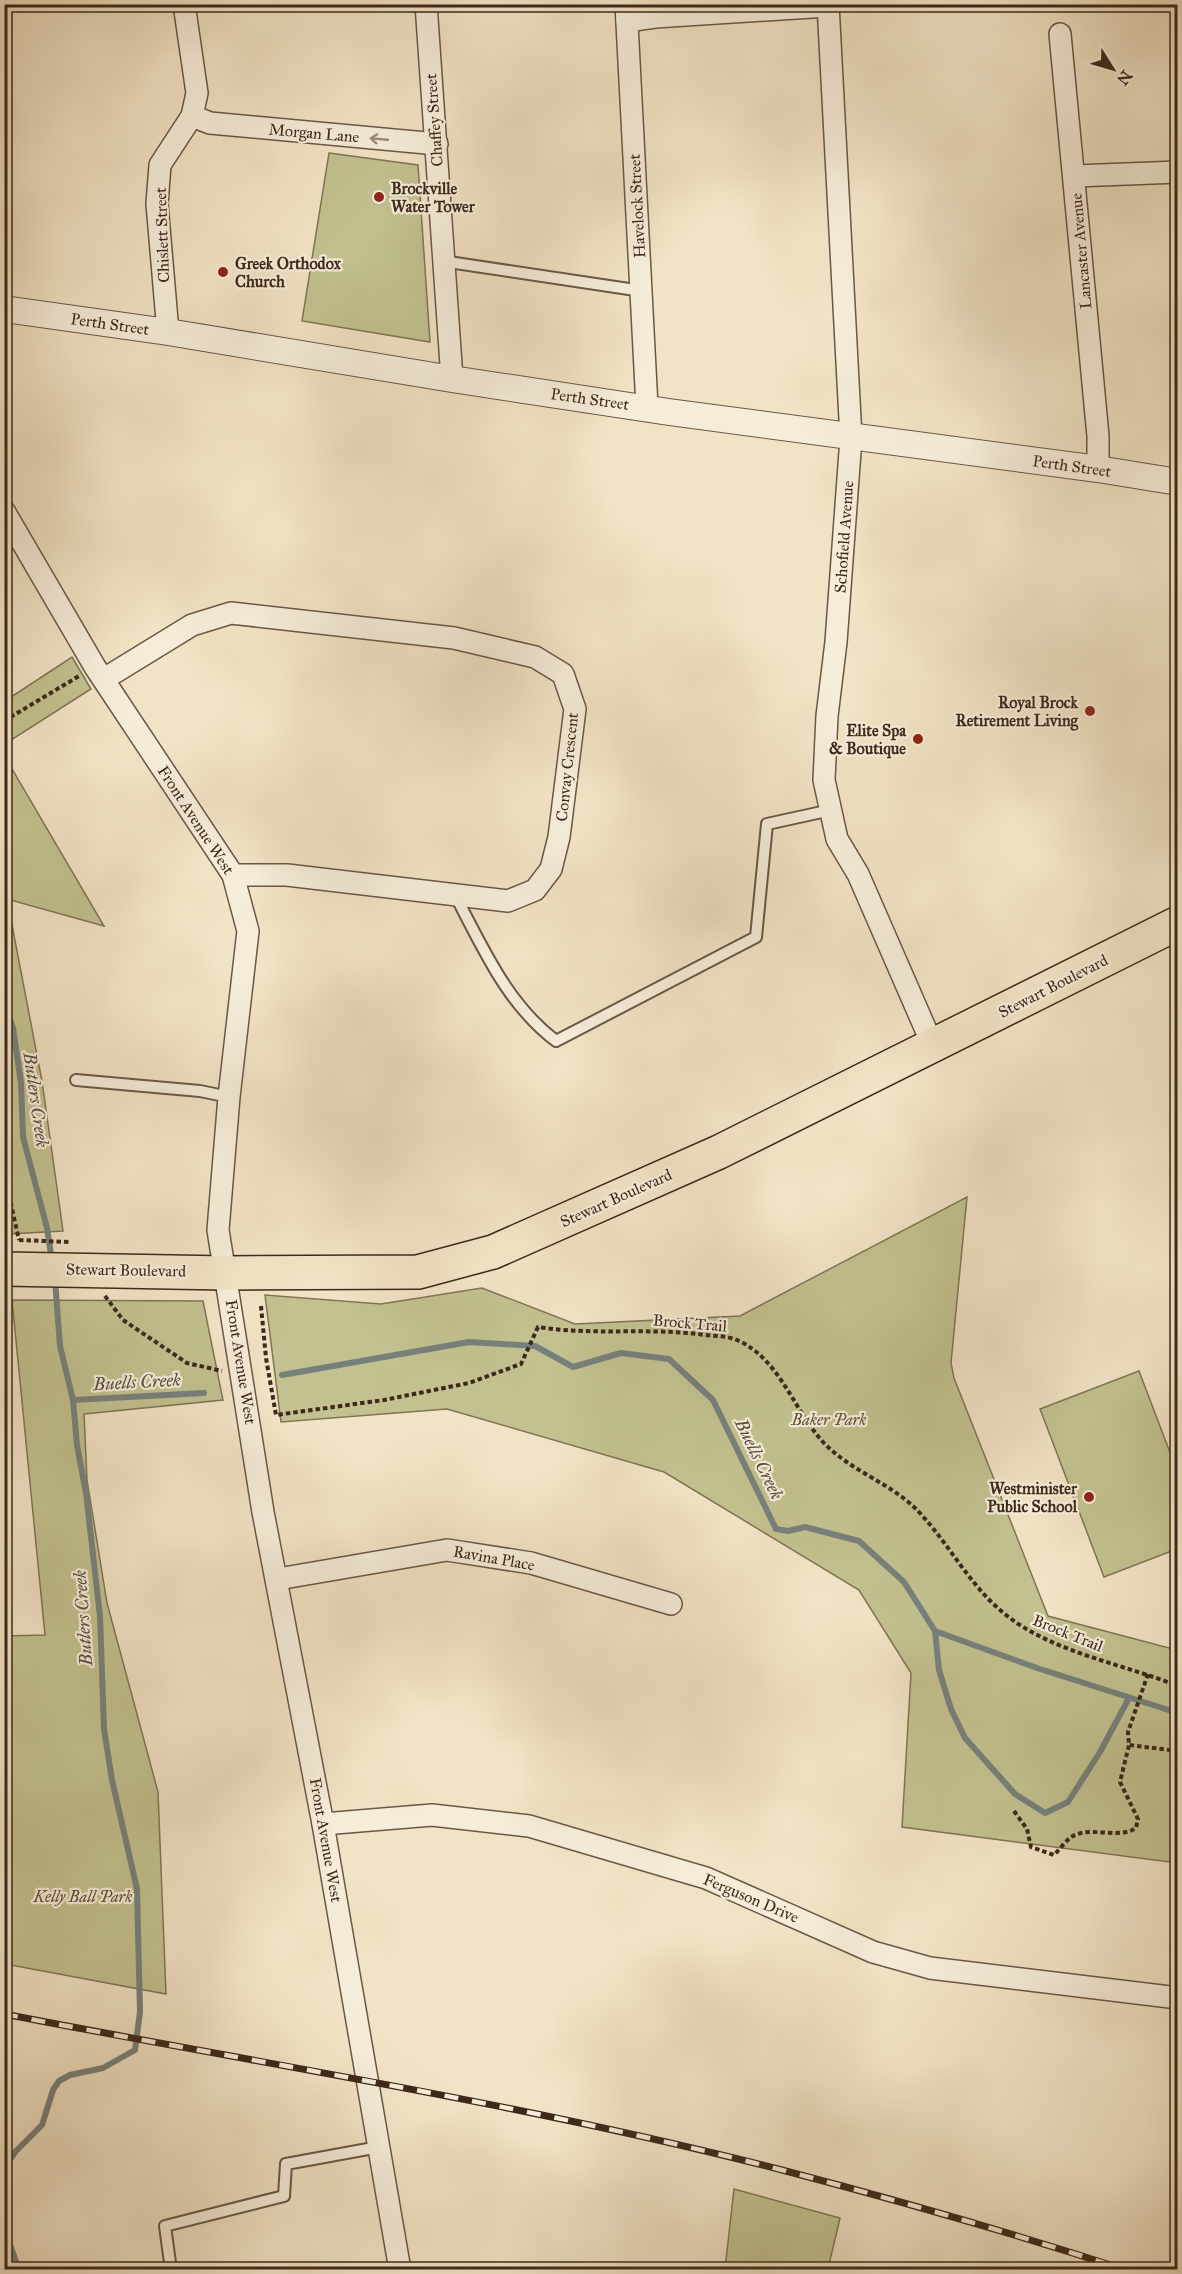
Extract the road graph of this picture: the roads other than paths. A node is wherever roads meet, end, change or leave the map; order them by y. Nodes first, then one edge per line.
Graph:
1 (184, 4) edge
2 (426, 4) edge
3 (828, 5) edge
4 (627, 13) edge
5 (1060, 34) dead end
6 (192, 116) junction
7 (437, 144) junction
8 (1178, 172) edge
9 (1075, 176) junction
10 (442, 261) junction
11 (642, 291) junction
12 (4, 309) edge
13 (168, 332) junction
14 (452, 379) junction
15 (647, 407) junction
16 (851, 438) junction
17 (1098, 469) junction
18 (1178, 482) edge
19 (4, 511) edge
20 (99, 673) junction
21 (831, 810) junction
22 (233, 875) junction
23 (455, 895) junction
24 (1178, 923) edge
25 (933, 1046) junction
26 (76, 1080) dead end
27 (229, 1097) junction
28 (16, 1259) edge
29 (226, 1273) junction
30 (278, 1579) junction
31 (671, 1604) dead end
32 (323, 1824) junction
33 (1178, 1998) edge
34 (379, 2147) junction
35 (171, 2270) edge
36 (400, 2270) edge

1 - 6 street, Chislett Street
2 - 7 street, Chaffey Street
3 - 4 street
3 - 16 street, Schofield Avenue
4 - 11 street, Havelock Street
5 - 9 street, Lancaster Avenue
7 -> 6 street, Morgan Lane
6 - 13 street, Chislett Street
7 - 10 street, Chaffey Street
8 - 9 street
9 - 17 street, Lancaster Avenue
10 - 11 lane
10 - 14 street, Chaffey Street
11 - 15 street, Havelock Street
12 - 13 street, Perth Street
13 - 14 street, Perth Street
14 - 15 street, Perth Street
15 - 16 street, Perth Street
16 - 17 street, Perth Street
16 - 21 street, Schofield Avenue
17 - 18 street, Perth Street
19 - 20 street, Front Avenue West
20 - 22 street, Front Avenue West
20 - 23 street, Convay Crescent
21 - 23 lane
21 - 25 street, Schofield Avenue
22 - 23 street, Convay Crescent
22 - 27 street, Front Avenue West
24 - 25 main road, Stewart Boulevard
25 - 29 main road, Stewart Boulevard
26 - 27 lane
27 - 29 street, Front Avenue West
28 - 29 main road, Stewart Boulevard
29 - 30 street, Front Avenue West
30 - 31 street, Ravina Place
30 - 32 street, Front Avenue West
32 - 33 street, Ferguson Drive
32 - 34 street, Front Avenue West
34 - 35 lane
34 - 36 street, Front Avenue West

